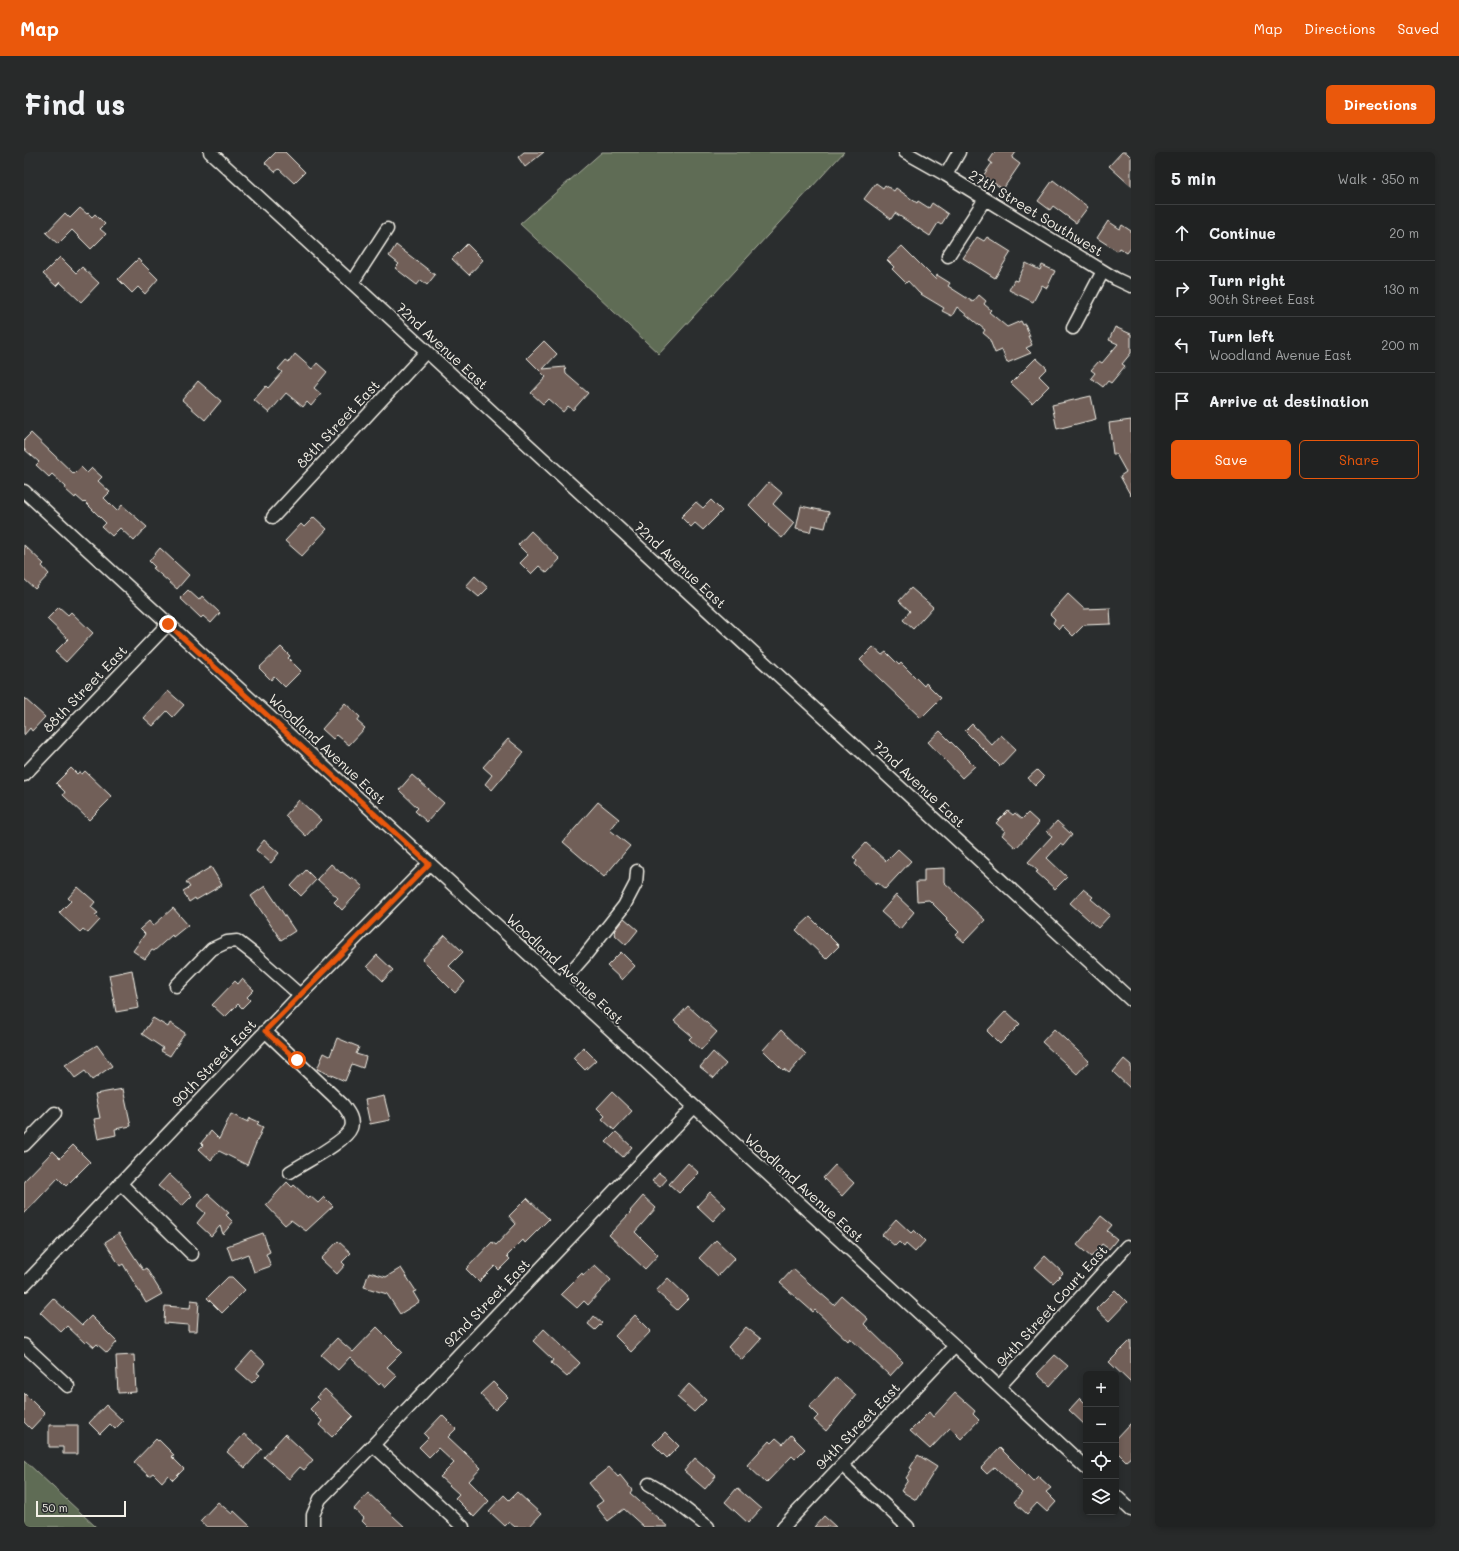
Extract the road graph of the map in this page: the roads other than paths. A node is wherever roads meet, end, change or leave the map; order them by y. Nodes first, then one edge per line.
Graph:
1 (210, 152) edge
2 (905, 152) edge
3 (960, 152) edge
4 (946, 175) junction
5 (985, 199) junction
6 (387, 229) dead end
7 (948, 256) dead end
8 (1103, 271) junction
9 (352, 283) junction
10 (1131, 286) edge
11 (1073, 328) dead end
12 (426, 352) junction
13 (26, 497) edge
14 (273, 516) dead end
15 (168, 624) junction
16 (24, 775) edge
17 (429, 864) junction
18 (637, 871) dead end
19 (560, 984) junction
20 (176, 986) dead end
21 (300, 995) junction
22 (1131, 1000) edge
23 (265, 1031) junction
24 (694, 1107) junction
25 (55, 1113) dead end
26 (24, 1145) edge
27 (290, 1172) dead end
28 (120, 1183) junction
29 (1127, 1246) dead end
30 (192, 1254) dead end
31 (24, 1285) edge
32 (24, 1345) edge
33 (955, 1346) junction
34 (68, 1386) dead end
35 (999, 1387) junction
36 (373, 1445) junction
37 (842, 1465) junction
38 (1083, 1465) edge
39 (649, 1484) dead end
40 (1119, 1499) edge
41 (1131, 1510) edge
42 (313, 1526) edge
43 (463, 1527) edge
44 (708, 1527) edge
45 (783, 1527) edge
46 (908, 1527) edge

1 - 9 street, 72nd Avenue East
2 - 4 street, 27th Street Southwest
3 - 4 street
4 - 5 street, 27th Street Southwest
5 - 7 street
5 - 8 street, 27th Street Southwest
6 - 9 street
8 - 10 street, 27th Street Southwest
8 - 11 street
9 - 12 street, 72nd Avenue East
12 - 14 street, 88th Street East
12 - 22 street, 72nd Avenue East
13 - 15 street, Woodland Avenue East
15 - 16 street, 88th Street East
15 - 17 street, Woodland Avenue East
17 - 19 street, Woodland Avenue East
17 - 21 street, 90th Street East
18 - 19 street
19 - 24 street, Woodland Avenue East
20 - 21 street
21 - 23 street, 90th Street East
23 - 27 street
23 - 28 street, 90th Street East
24 - 33 street, Woodland Avenue East
24 - 36 street, 92nd Street East
25 - 26 street
28 - 30 street
28 - 31 street, 90th Street East
29 - 35 street, 94th Street Court East
32 - 34 street
33 - 35 street, Woodland Avenue East
33 - 37 street, 94th Street East
35 - 38 street, Woodland Avenue East
36 - 42 street, 92nd Street East
36 - 43 street
37 - 45 street, 94th Street East
37 - 46 street
39 - 44 street
40 - 41 street

